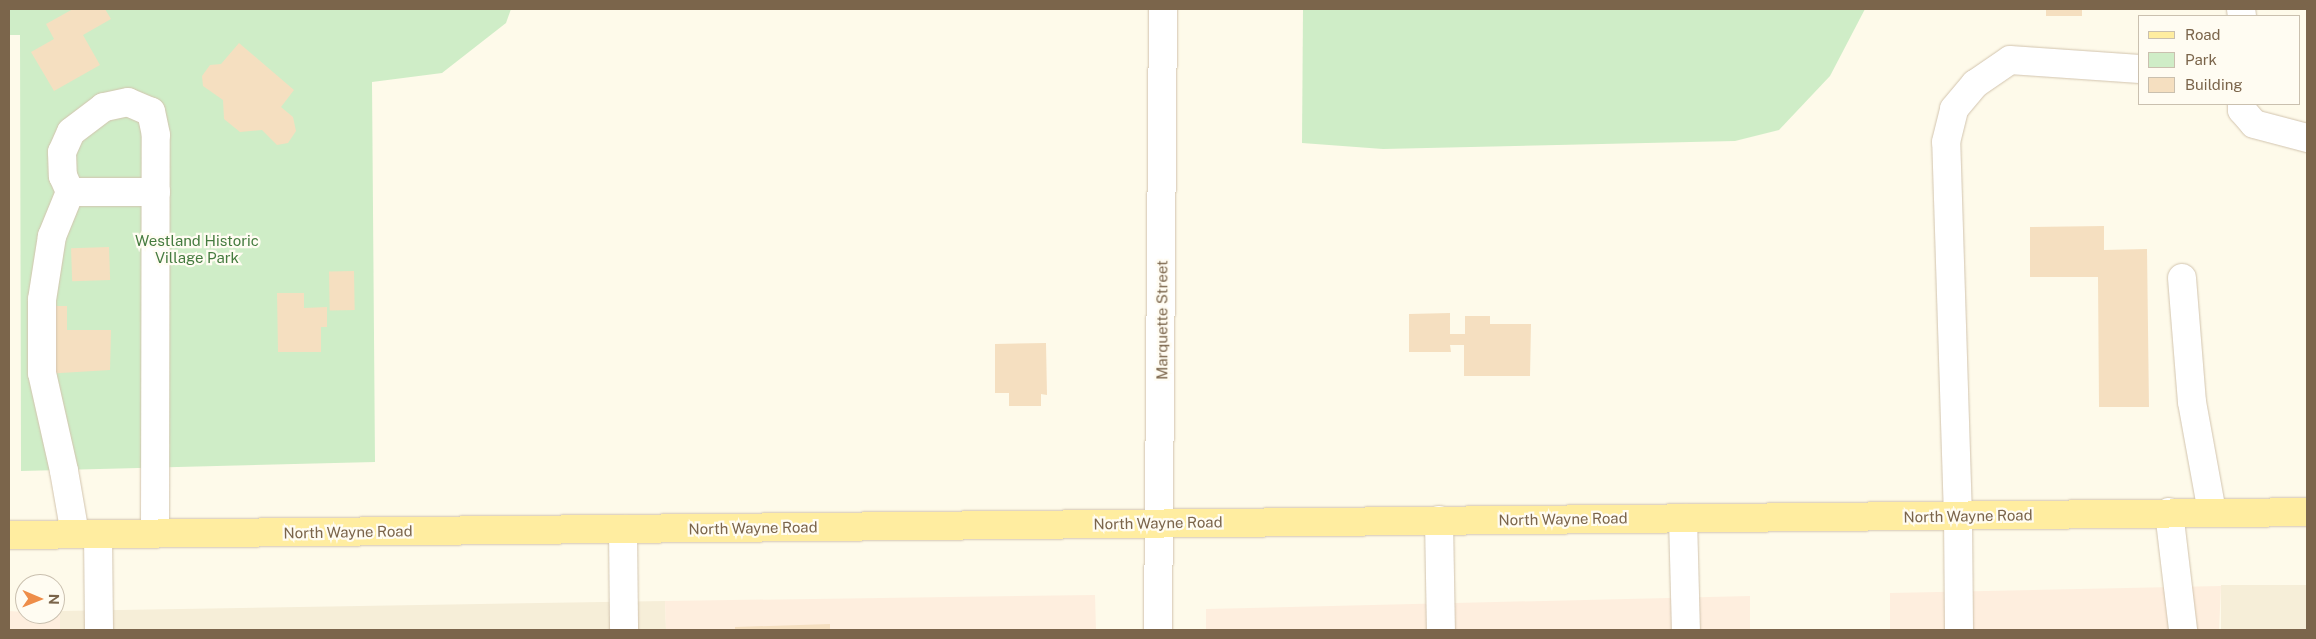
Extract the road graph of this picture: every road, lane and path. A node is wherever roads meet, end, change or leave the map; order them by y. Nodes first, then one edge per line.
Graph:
1 (1162, 9) edge
2 (2138, 68) edge
3 (2242, 105) edge
4 (2307, 138) edge
5 (70, 192) junction
6 (156, 192) junction
7 (2182, 278) dead end
8 (2169, 512) junction
9 (2212, 512) junction
10 (2307, 512) edge
11 (1958, 517) junction
12 (1683, 518) junction
13 (1438, 520) junction
14 (1157, 523) junction
15 (623, 529) junction
16 (155, 533) junction
17 (86, 534) junction
18 (9, 535) edge
19 (99, 630) edge
20 (624, 630) edge
21 (1158, 630) edge
22 (1441, 630) edge
23 (1686, 630) edge
24 (1959, 630) edge
25 (2183, 630) edge

1 - 14 street, Marquette Street
2 - 11 street
3 - 4 street
5 - 6 street
5 - 6 street
5 - 17 street
6 - 16 street
7 - 9 street
8 - 9 main road, North Wayne Road
8 - 11 main road, North Wayne Road
8 - 25 street
9 - 10 main road, North Wayne Road
11 - 12 main road, North Wayne Road
11 - 24 street
12 - 13 main road, North Wayne Road
12 - 23 street
13 - 14 main road, North Wayne Road
13 - 22 street
14 - 15 main road, North Wayne Road
14 - 21 street, Marquette Street
15 - 16 main road, North Wayne Road
15 - 20 street
16 - 17 main road, North Wayne Road
17 - 18 main road, North Wayne Road
17 - 19 street

